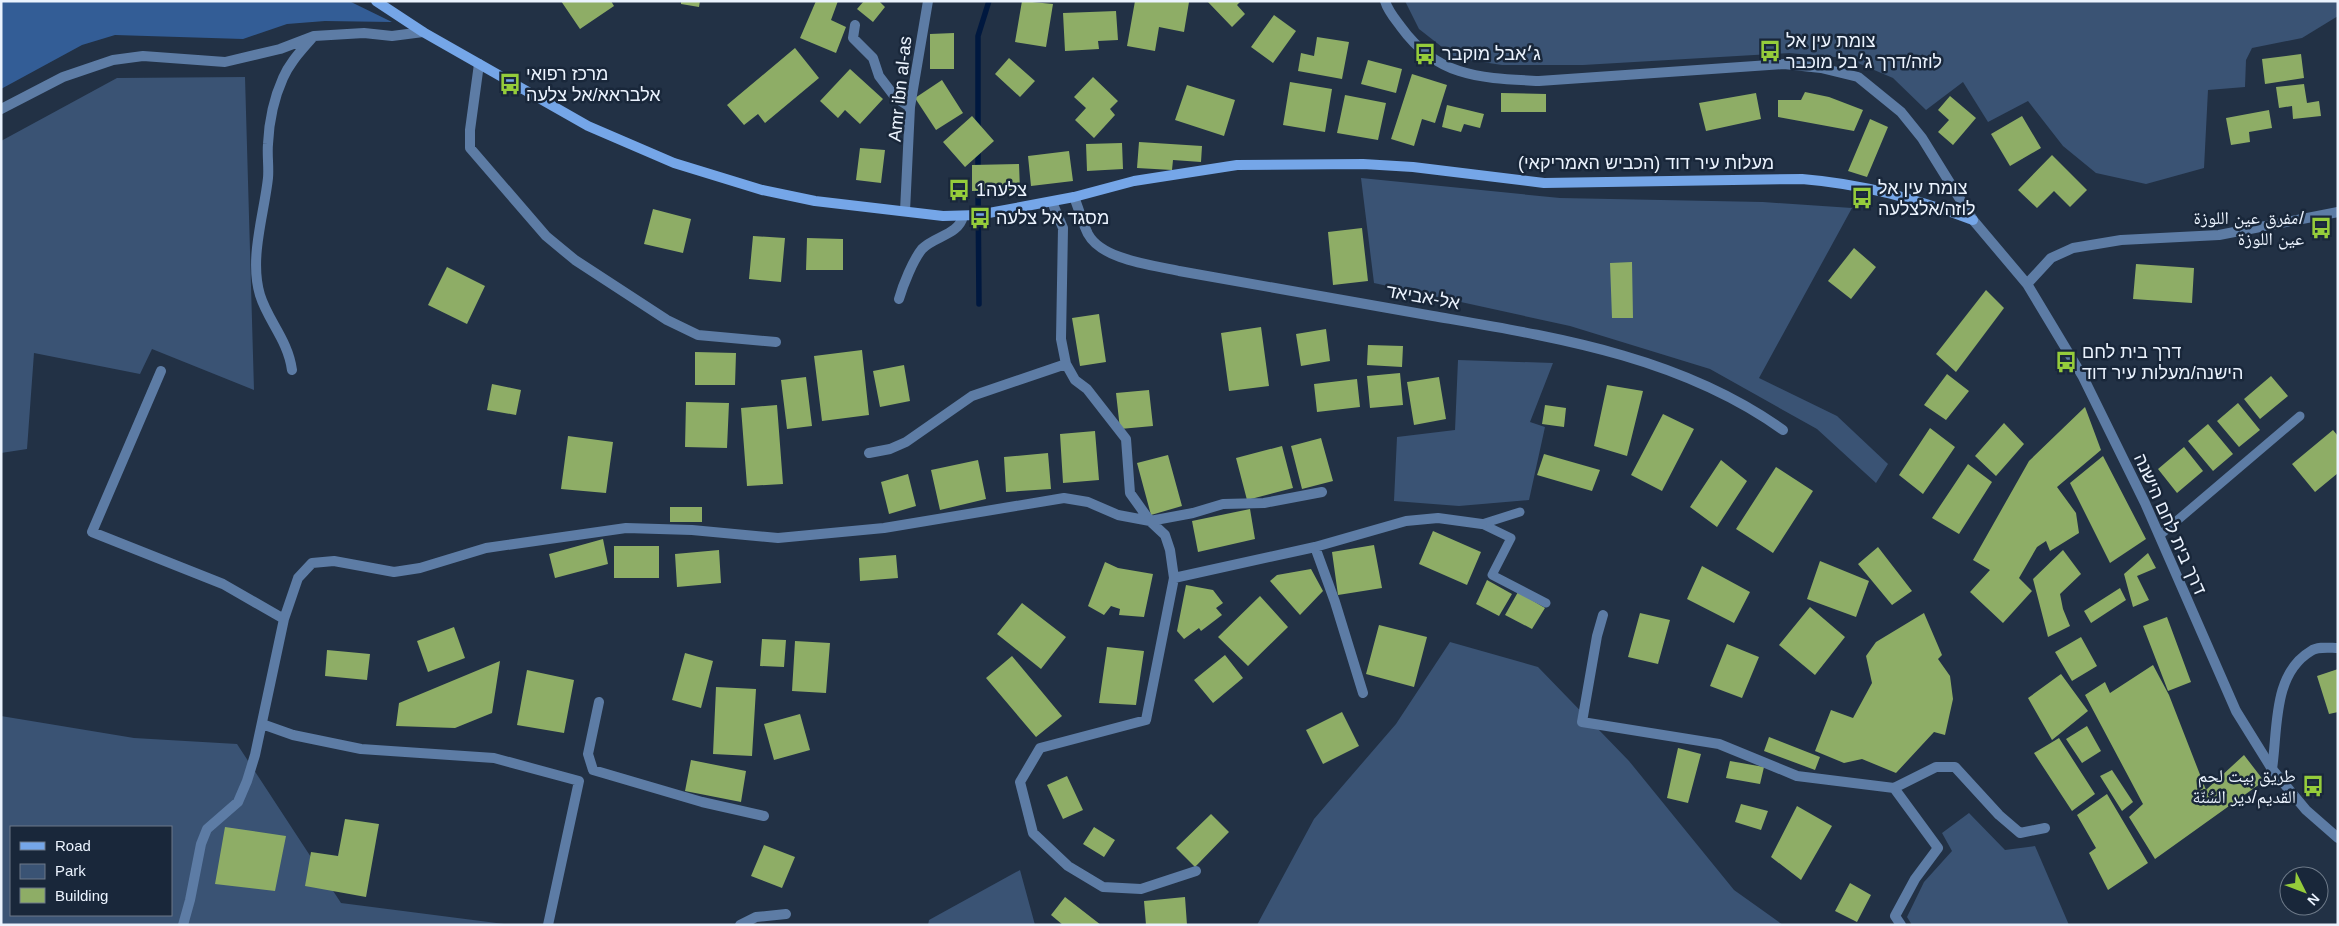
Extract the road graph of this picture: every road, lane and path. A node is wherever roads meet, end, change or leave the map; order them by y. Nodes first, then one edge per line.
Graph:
1 (376, 1) edge
2 (928, 1) edge
3 (1385, 1) edge
4 (855, 25) dead end
5 (422, 32) junction
6 (314, 36) junction
7 (479, 64) junction
8 (910, 108) junction
9 (1, 109) edge
10 (1074, 197) junction
11 (1052, 202) junction
12 (905, 211) junction
13 (2338, 212) edge
14 (963, 216) junction
15 (1973, 220) junction
16 (2027, 284) junction
17 (898, 299) dead end
18 (776, 342) dead end
19 (1066, 364) junction
20 (292, 370) dead end
21 (161, 372) dead end
22 (2300, 416) dead end
23 (1783, 430) dead end
24 (869, 454) dead end
25 (1322, 492) dead end
26 (1520, 512) dead end
27 (1150, 521) junction
28 (1482, 524) junction
29 (2160, 535) junction
30 (1315, 547) junction
31 (1174, 578) junction
32 (1546, 603) dead end
33 (1603, 615) dead end
34 (284, 619) junction
35 (2338, 648) edge
36 (1363, 693) dead end
37 (600, 702) dead end
38 (262, 724) junction
39 (2272, 769) junction
40 (593, 770) junction
41 (579, 781) junction
42 (1894, 788) junction
43 (764, 816) dead end
44 (2046, 828) dead end
45 (2338, 838) edge
46 (1196, 871) dead end
47 (786, 914) dead end
48 (552, 924) edge
49 (183, 925) edge
50 (740, 925) edge
51 (1901, 925) edge

1 - 5 main road, מעלות עיר דוד (הכביש האמריקאי)
2 - 8 street, Amr ibn al-as
3 - 15 street, דרך בית לחם הישנה
4 - 8 street
5 - 6 street
5 - 7 main road, מעלות עיר דוד (הכביש האמריקאי)
6 - 9 street
6 - 20 street
7 - 12 main road, מעלות עיר דוד (הכביש האמריקאי)
7 - 18 street
8 - 12 street, Amr ibn al-as
10 - 11 main road, מעלות עיר דוד (הכביש האמריקאי)
10 - 15 main road, מעלות עיר דוד (הכביש האמריקאי)
10 - 23 street, אל-אביאד
11 - 14 main road, מעלות עיר דוד (הכביש האמריקאי)
11 - 19 street
12 - 14 main road, מעלות עיר דוד (הכביש האמריקאי)
13 - 16 street
14 - 17 street
15 - 16 street, דרך בית לחם הישנה
16 - 29 street, דרך בית לחם הישנה
19 - 24 street
19 - 27 street
21 - 34 street
22 - 29 lane
25 - 27 street
26 - 28 lane
27 - 31 street
27 - 34 street
28 - 30 street
28 - 32 lane
29 - 39 street, דרך בית לחם הישנה
30 - 31 street
30 - 36 street
31 - 46 street
33 - 42 street
34 - 38 street
35 - 39 street
37 - 40 street
38 - 41 street
38 - 49 street
39 - 45 street, דרך בית לחם הישנה
40 - 41 street
40 - 43 street
41 - 48 street
42 - 44 street
42 - 51 street
47 - 50 street

